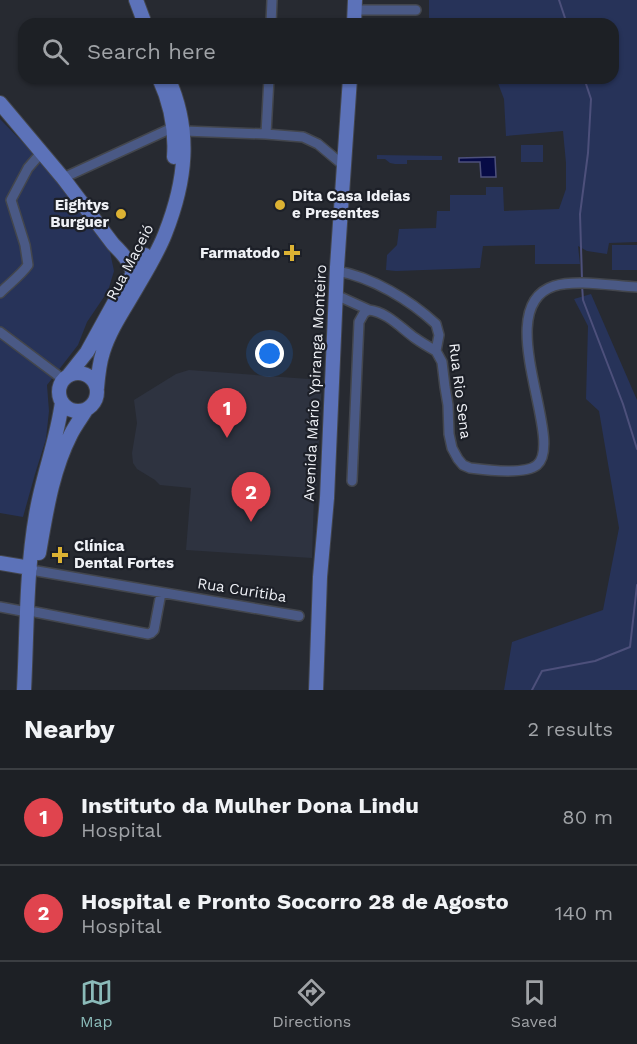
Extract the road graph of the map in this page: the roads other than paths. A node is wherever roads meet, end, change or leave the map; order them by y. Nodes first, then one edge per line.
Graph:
1 (127, 0) edge
2 (136, 0) edge
3 (272, 0) edge
4 (416, 10) dead end
5 (354, 11) edge
6 (134, 18) edge
7 (143, 18) edge
8 (271, 18) edge
9 (162, 84) edge
10 (170, 84) edge
11 (269, 84) edge
12 (350, 84) edge
13 (0, 103) edge
14 (179, 129) junction
15 (266, 134) junction
16 (41, 153) junction
17 (343, 165) junction
18 (63, 178) junction
19 (0, 200) edge
20 (11, 200) junction
21 (118, 249) junction
22 (145, 256) junction
23 (337, 271) junction
24 (133, 274) junction
25 (637, 287) edge
26 (130, 288) junction
27 (0, 293) edge
28 (336, 295) junction
29 (369, 310) junction
30 (0, 332) edge
31 (436, 351) junction
32 (66, 378) junction
33 (97, 388) junction
34 (62, 402) junction
35 (86, 410) junction
36 (352, 481) dead end
37 (44, 498) junction
38 (0, 563) edge
39 (34, 570) junction
40 (161, 593) junction
41 (0, 607) edge
42 (31, 612) junction
43 (299, 616) dead end
44 (24, 690) edge
45 (33, 690) edge
46 (316, 690) edge

1 - 6 main road
2 - 7 main road
3 - 8 street
4 - 5 street
9 - 14 main road, Rua Maceió
10 - 14 main road, Rua Maceió
11 - 15 street
12 - 17 main road, Avenida Mário Ypiranga Monteiro
13 - 16 main road
14 - 15 street
14 - 18 street
14 - 22 main road, Rua Maceió
14 - 26 main road, Rua Maceió
15 - 17 street
16 - 18 main road
16 - 20 street
17 - 23 main road, Avenida Mário Ypiranga Monteiro
18 - 21 main road
19 - 20 street
20 - 27 street
21 - 22 main road
21 - 24 main road
21 - 26 main road
22 - 24 main road, Rua Maceió
23 - 28 main road, Avenida Mário Ypiranga Monteiro
23 - 31 street, Rua Rio Sena
24 - 26 main road
25 - 31 street, Rua Rio Sena
26 - 32 main road, Rua Maceió
26 - 33 main road, Rua Maceió
28 - 29 street
28 - 46 main road, Avenida Mário Ypiranga Monteiro
29 - 31 street
29 - 36 street
30 - 32 street
32 - 33 main road
32 - 34 main road
33 - 35 main road
34 - 35 main road
34 - 37 main road
35 - 37 main road
37 - 39 main road
38 - 39 main road, Rua Curitiba
39 - 40 street, Rua Curitiba
39 - 42 main road
40 - 42 street
40 - 43 street, Rua Curitiba
41 - 42 street
42 - 44 main road
42 - 45 main road

